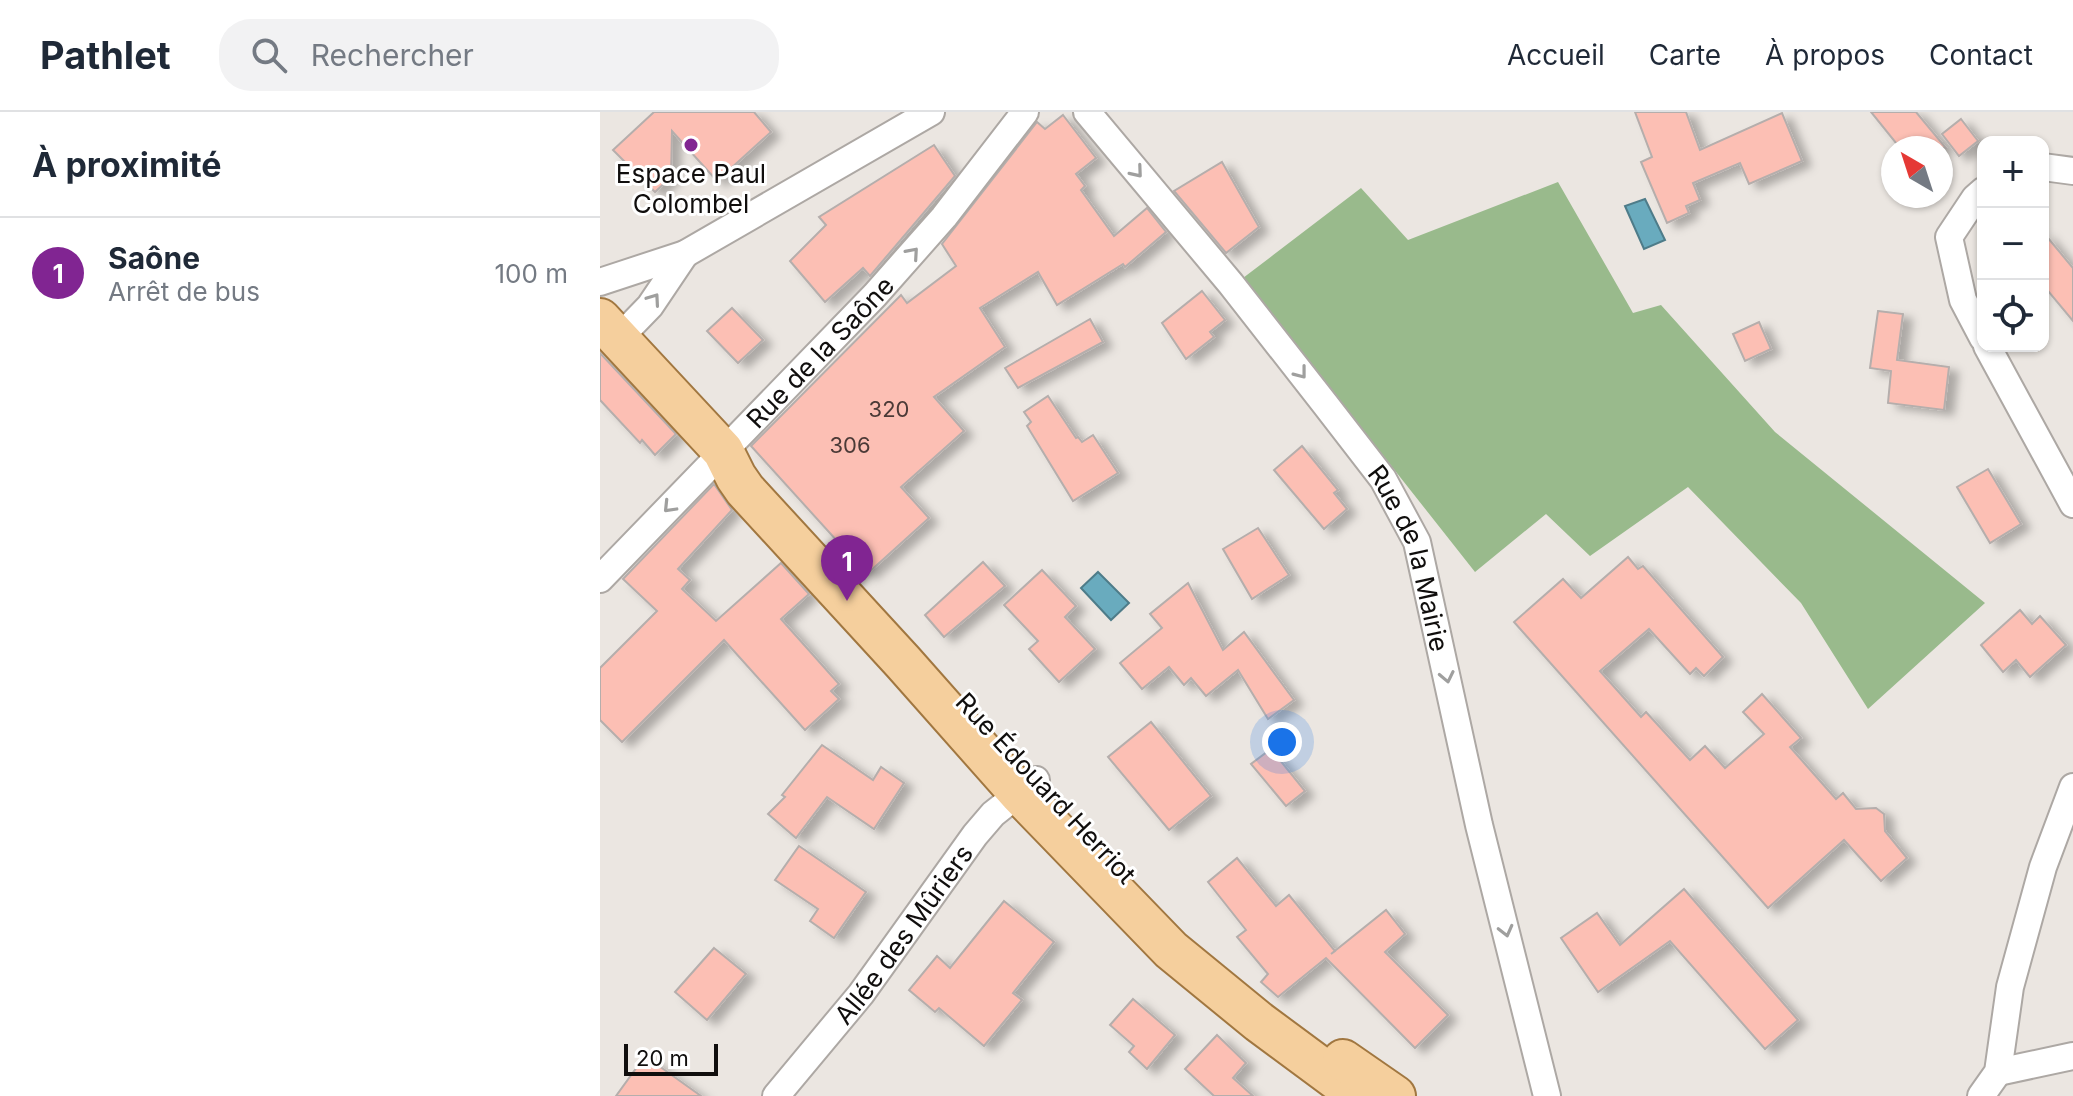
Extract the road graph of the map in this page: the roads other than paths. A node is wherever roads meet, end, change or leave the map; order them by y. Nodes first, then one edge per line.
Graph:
1 (931, 112) edge
2 (1025, 112) edge
3 (1087, 112) edge
4 (2049, 168) edge
5 (2073, 171) edge
6 (1977, 196) edge
7 (685, 254) junction
8 (600, 282) edge
9 (1977, 327) edge
10 (609, 329) edge
11 (1990, 352) edge
12 (723, 451) junction
13 (2073, 504) edge
14 (600, 579) edge
15 (1028, 786) junction
16 (2073, 787) edge
17 (2073, 1056) edge
18 (1998, 1072) junction
19 (776, 1096) edge
20 (1359, 1096) edge
21 (1395, 1096) edge
22 (1547, 1096) edge
23 (1981, 1096) edge

1 - 7 street
12 -> 2 street, Rue de la Saône
3 -> 22 street, Rue de la Mairie
4 - 5 street
6 - 9 street
7 - 8 street
10 -> 7 street
10 - 12 main road
11 - 13 street
12 -> 14 street, Rue de la Saône
12 - 15 main road
15 - 19 street, Allée des Mûriers
15 - 20 main road
15 - 21 main road, Rue Édouard Herriot
16 - 18 street
17 - 18 street
18 - 23 street

